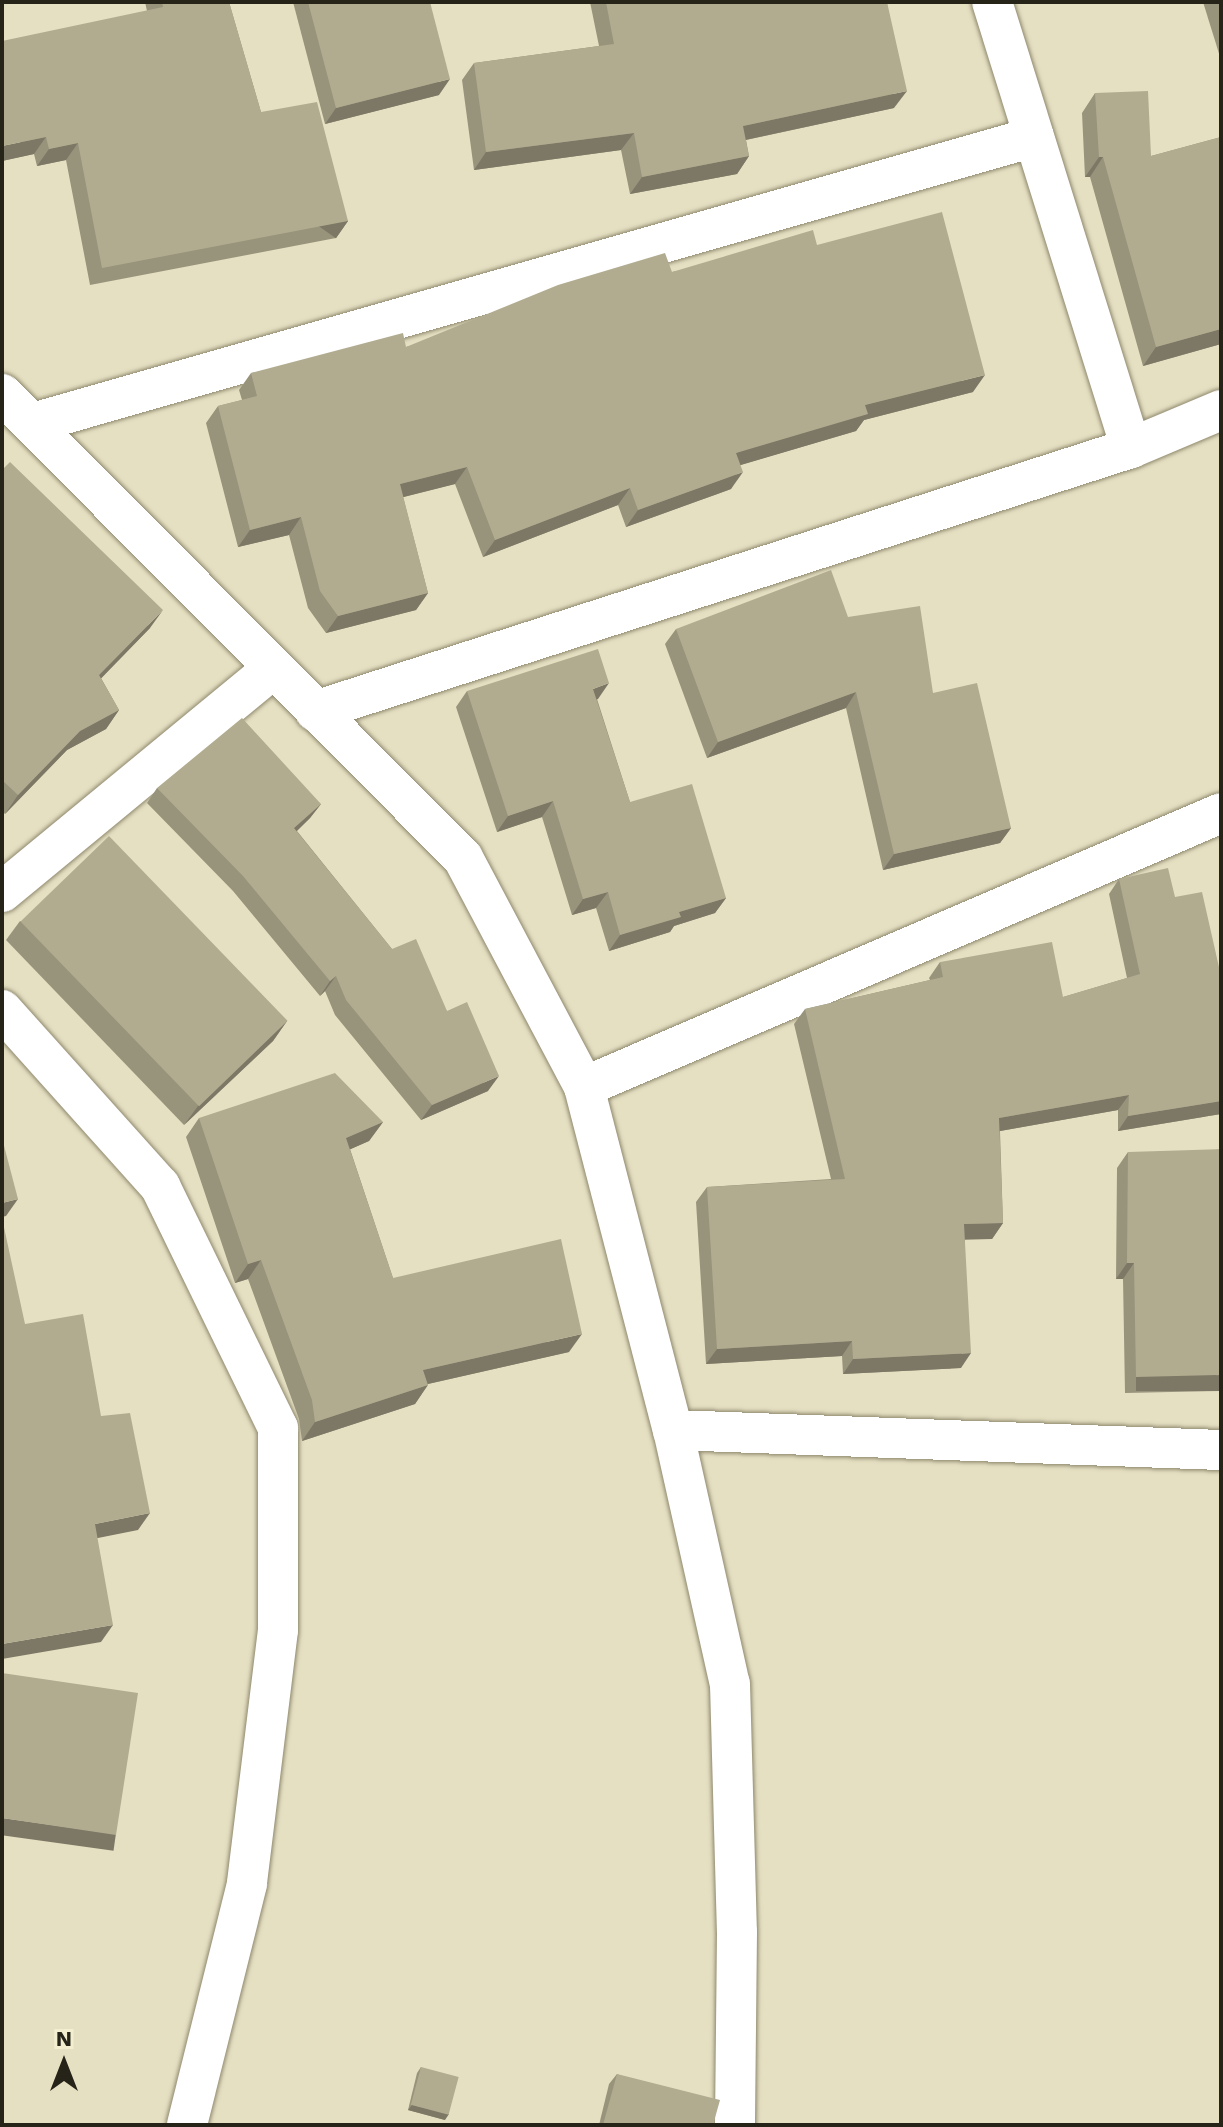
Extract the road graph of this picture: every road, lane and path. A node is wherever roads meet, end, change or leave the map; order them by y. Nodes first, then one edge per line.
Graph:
1 (992, 2) edge
2 (1034, 137) junction
3 (2, 394) edge
4 (1221, 410) edge
5 (33, 423) junction
6 (1131, 448) junction
7 (273, 669) junction
8 (315, 711) junction
9 (1221, 813) edge
10 (2, 892) edge
11 (2, 1010) edge
12 (584, 1087) junction
13 (673, 1430) junction
14 (1221, 1450) edge
15 (187, 2125) edge
16 (735, 2125) edge

1 - 2 street
2 - 5 street
2 - 6 street
3 - 5 street
4 - 6 street
5 - 7 street
6 - 8 street
7 - 8 street
7 - 10 street
8 - 12 street
9 - 12 street
11 - 15 street
12 - 13 street
13 - 14 street
13 - 16 street

